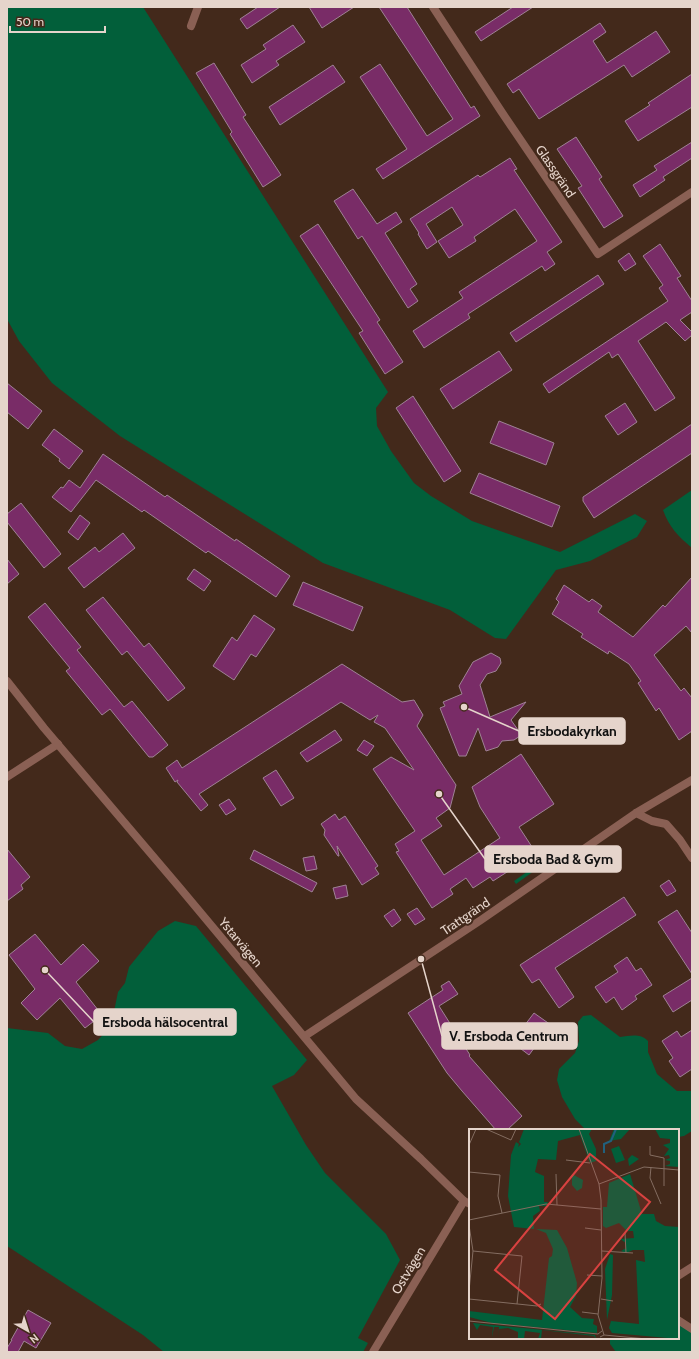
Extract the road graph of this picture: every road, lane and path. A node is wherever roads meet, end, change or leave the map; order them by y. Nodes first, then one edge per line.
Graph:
1 (198, 7) edge
2 (433, 7) edge
3 (191, 26) dead end
4 (692, 192) edge
5 (7, 681) edge
6 (58, 744) junction
7 (7, 778) edge
8 (692, 780) edge
9 (636, 813) junction
10 (692, 858) edge
11 (305, 1036) junction
12 (467, 1203) edge
13 (692, 1267) edge
14 (679, 1275) edge
15 (679, 1321) edge
16 (692, 1329) edge
17 (373, 1352) edge

1 - 3 street
2 - 4 street, Glassgränd
5 - 6 street, Ystarvägen
6 - 7 street
6 - 11 street, Ystarvägen
8 - 9 street, Trattgränd
9 - 10 street
9 - 11 street, Trattgränd
11 - 12 street, Ystarvägen
12 - 17 street, Ostvägen
13 - 14 street
15 - 16 street

